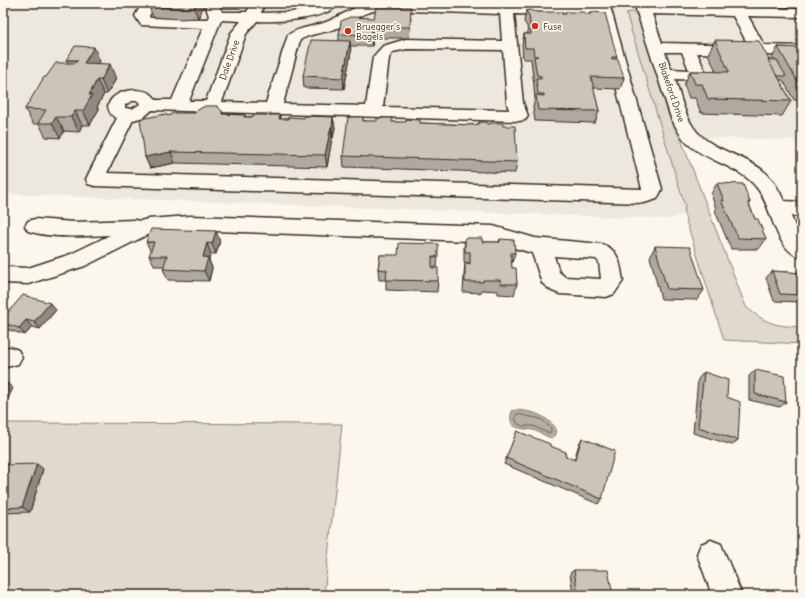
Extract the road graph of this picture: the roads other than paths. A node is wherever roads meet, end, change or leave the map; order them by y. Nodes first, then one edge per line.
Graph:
1 (148, 3) edge
2 (334, 3) edge
3 (507, 6) edge
4 (642, 6) edge
5 (604, 7) edge
6 (737, 7) edge
7 (255, 10) edge
8 (214, 14) edge
9 (802, 14) edge
10 (510, 46) junction
11 (656, 47) junction
12 (687, 47) junction
13 (758, 49) junction
14 (802, 51) edge
15 (665, 74) junction
16 (178, 106) junction
17 (219, 107) junction
18 (273, 108) junction
19 (374, 112) junction
20 (778, 208) junction
21 (802, 209) edge
22 (35, 226) dead end
23 (148, 226) junction
24 (541, 247) dead end
25 (802, 250) edge
26 (3, 275) edge
27 (711, 554) dead end
28 (727, 595) edge

1 - 8 street
2 - 7 street
3 - 5 street
3 - 10 street
3 - 18 street
4 - 6 street
4 - 11 street, Blakeford Drive
5 - 16 street
6 - 9 street
6 - 13 street
7 - 8 street
7 - 17 street, Dale Drive
8 - 16 street
10 - 19 street
10 - 19 street
11 - 12 street
11 - 15 street, Blakeford Drive
12 - 13 street
12 - 15 street
13 - 14 street
15 - 20 street, Blakeford Drive
16 - 17 street
17 - 18 street
18 - 19 street
20 - 21 street
20 - 25 street, Blakeford Drive
22 - 23 street
23 - 24 street
23 - 26 street
27 - 28 street

